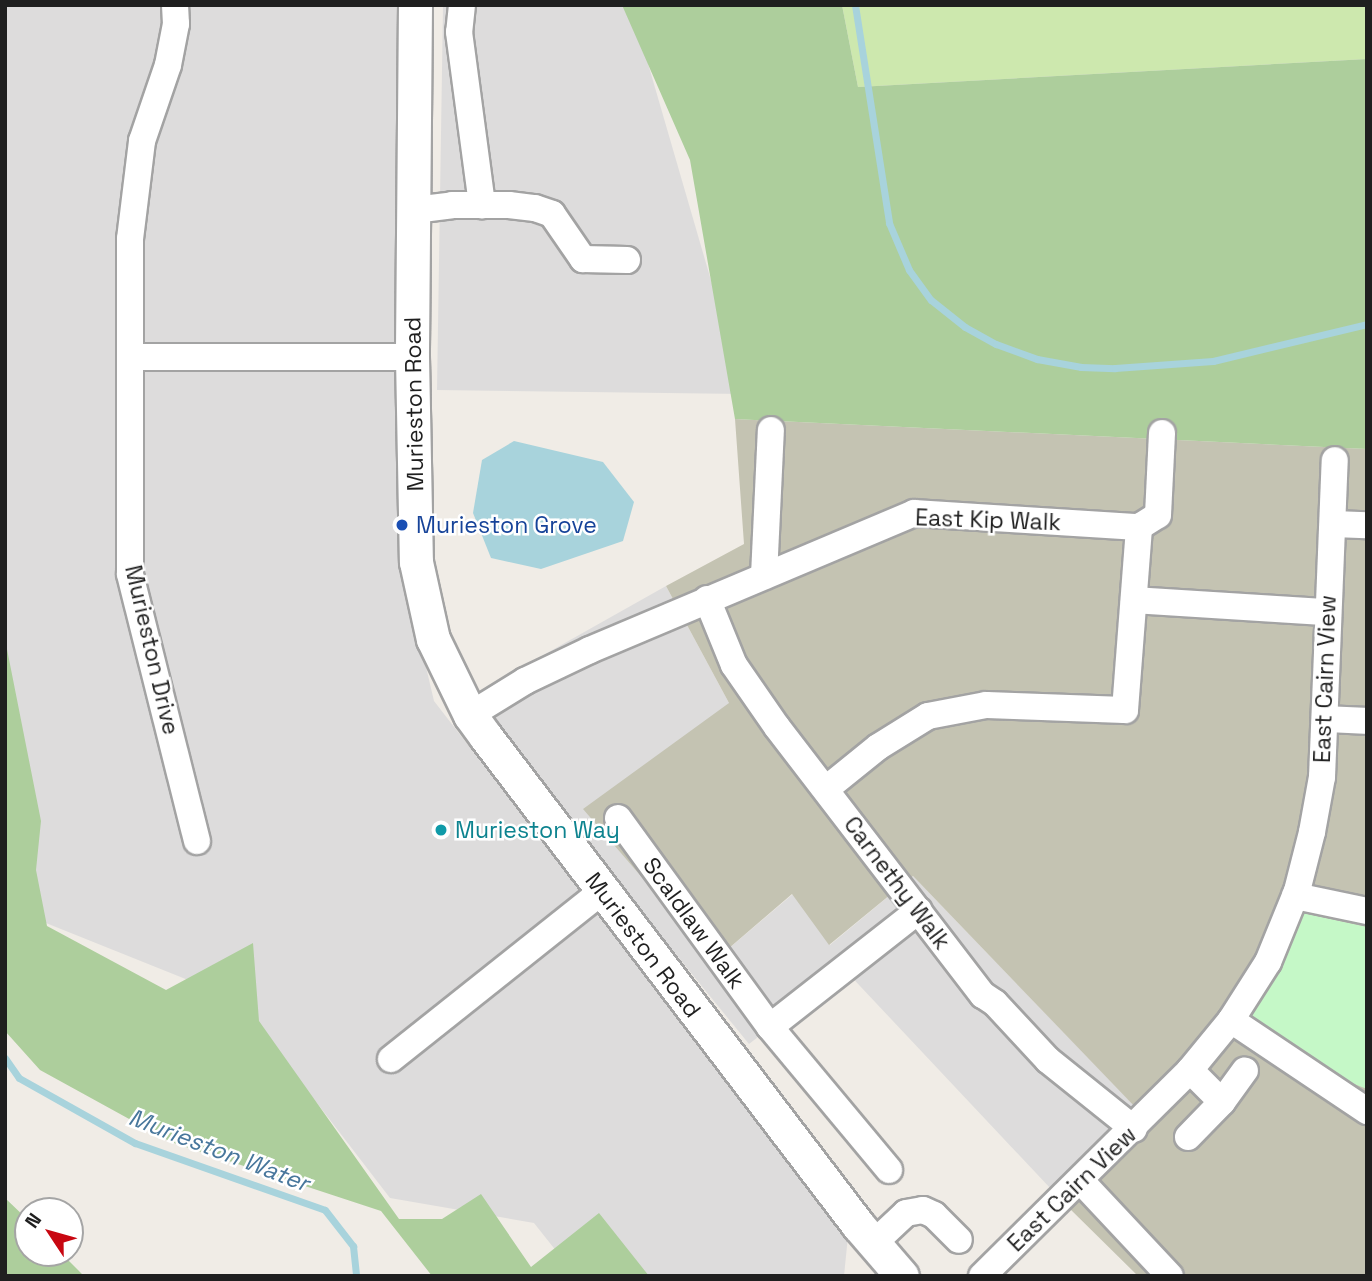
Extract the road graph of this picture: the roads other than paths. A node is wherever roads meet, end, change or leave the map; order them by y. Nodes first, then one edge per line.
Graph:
1 (175, 5) edge
2 (415, 5) edge
3 (462, 5) edge
4 (482, 205) junction
5 (414, 210) junction
6 (626, 260) dead end
7 (130, 357) junction
8 (412, 357) junction
9 (771, 429) dead end
10 (1162, 433) dead end
11 (1335, 460) dead end
12 (1333, 524) junction
13 (1367, 526) edge
14 (1139, 527) junction
15 (764, 576) junction
16 (707, 599) junction
17 (1134, 600) junction
18 (1327, 612) junction
19 (470, 715) junction
20 (1325, 719) junction
21 (1367, 721) edge
22 (826, 789) junction
23 (618, 818) dead end
24 (197, 841) dead end
25 (602, 891) junction
26 (1295, 896) junction
27 (919, 910) junction
28 (1367, 911) edge
29 (1231, 1020) junction
30 (771, 1027) junction
31 (409, 1054) dead end
32 (1190, 1070) junction
33 (1245, 1070) dead end
34 (1222, 1102) junction
35 (1367, 1111) edge
36 (1134, 1129) junction
37 (1188, 1137) dead end
38 (889, 1170) dead end
39 (1081, 1181) junction
40 (960, 1240) dead end
41 (873, 1244) junction
42 (902, 1276) edge
43 (982, 1276) edge
44 (1170, 1276) edge

1 - 7 street, Murieston Drive
2 - 5 street, Murieston Road
3 - 4 street
4 - 5 street
4 - 6 street
5 - 8 street, Murieston Road
7 - 8 street
7 - 24 street, Murieston Drive
8 - 19 street, Murieston Road
9 - 15 street
10 - 14 street
11 - 12 street, East Cairn View
12 - 13 street
12 - 18 street, East Cairn View
14 - 15 street, East Kip Walk
14 - 17 street
15 - 16 street, East Kip Walk
16 - 19 street, East Kip Walk
16 - 22 street, Carnethy Walk
17 - 18 street
17 - 22 street
18 - 20 street, East Cairn View
19 - 25 street, Murieston Road
20 - 21 street
20 - 26 street, East Cairn View
22 - 27 street, Carnethy Walk
23 - 30 street, Scaldlaw Walk
25 - 31 street
25 - 41 street, Murieston Road
26 - 28 street
26 - 29 street, East Cairn View
27 - 30 street
27 - 36 street, Carnethy Walk
29 - 32 street, East Cairn View
29 - 35 street
30 - 38 street, Scaldlaw Walk
32 - 34 street
32 - 36 street, East Cairn View
33 - 34 street
34 - 37 street
36 - 39 street, East Cairn View
39 - 43 street, East Cairn View
39 - 44 street
40 - 41 street
41 - 42 street, Murieston Road

